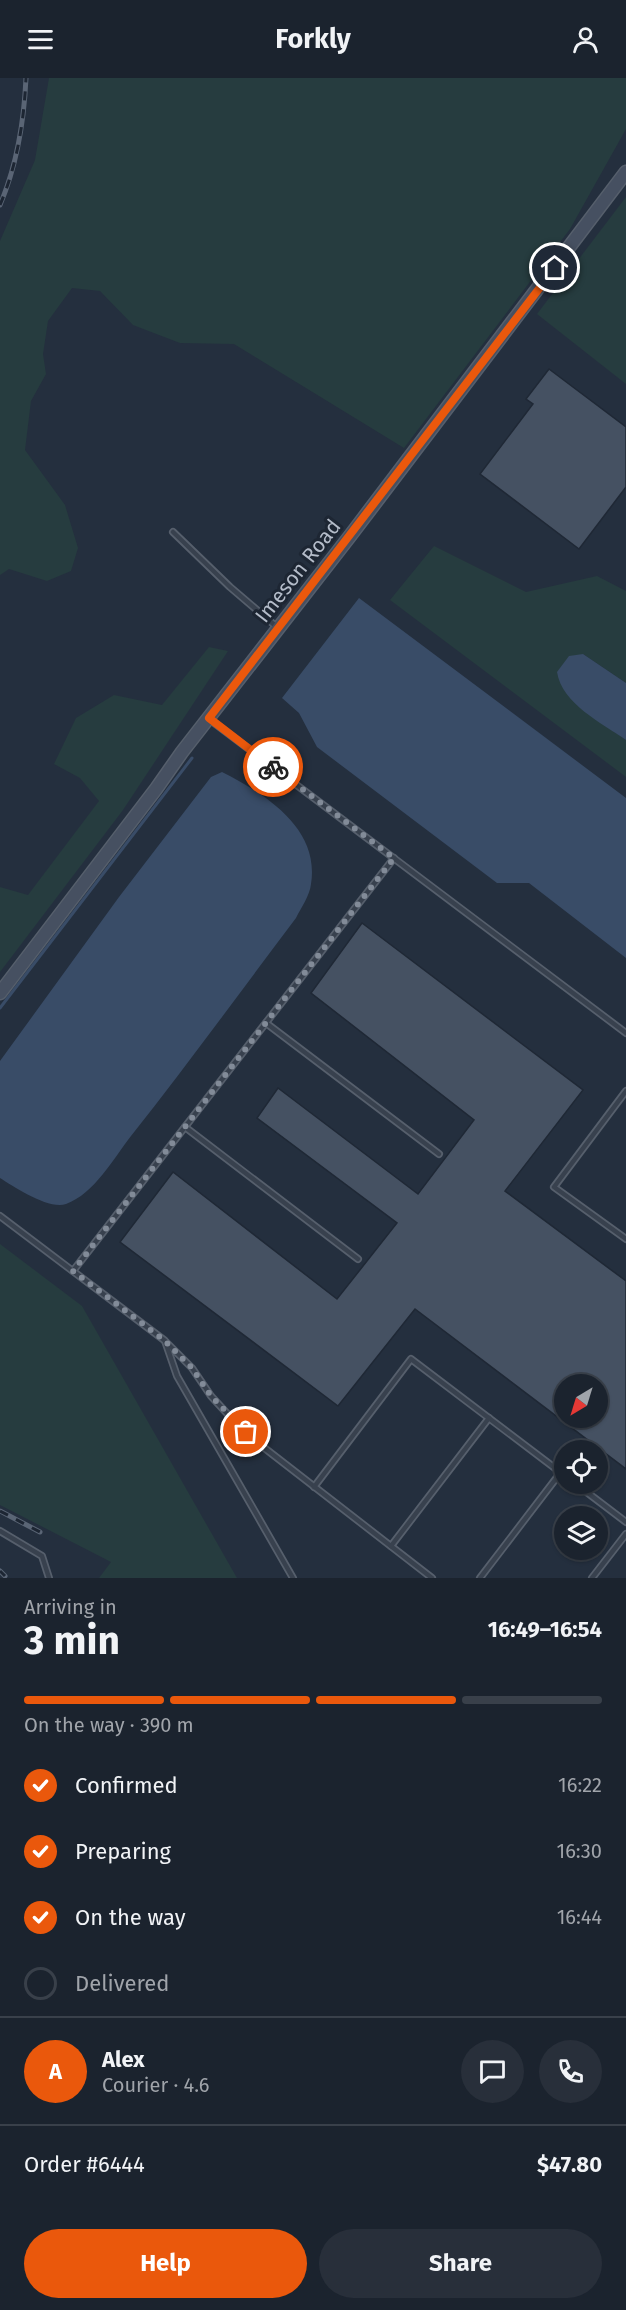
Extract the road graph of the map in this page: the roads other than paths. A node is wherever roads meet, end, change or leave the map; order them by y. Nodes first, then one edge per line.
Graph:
1 (626, 172) edge
2 (172, 531) dead end
3 (278, 628) junction
4 (209, 718) junction
5 (394, 858) junction
6 (0, 993) edge
7 (266, 1023) junction
8 (626, 1033) edge
9 (626, 1091) edge
10 (185, 1126) junction
11 (439, 1154) dead end
12 (0, 1216) edge
13 (626, 1239) edge
14 (358, 1259) dead end
15 (73, 1271) junction
16 (164, 1340) junction
17 (489, 1418) junction
18 (554, 1468) edge
19 (554, 1484) edge
20 (314, 1486) junction
21 (589, 1494) edge
22 (626, 1522) edge
23 (0, 1531) edge
24 (626, 1534) edge
25 (391, 1546) junction
26 (49, 1578) edge
27 (293, 1578) edge
28 (432, 1578) edge
29 (480, 1578) edge
30 (592, 1578) edge

1 - 3 street, Imeson Road
2 - 3 lane
3 - 4 street, Imeson Road
4 - 5 lane
4 - 6 street, Imeson Road
5 - 7 lane
5 - 8 lane
7 - 10 lane
7 - 11 lane
9 - 13 lane
10 - 14 lane
10 - 15 lane
12 - 15 lane
15 - 16 lane
16 - 20 lane
16 - 27 lane
17 - 18 lane
17 - 20 lane
17 - 25 lane
19 - 29 lane
20 - 25 lane
21 - 22 lane
23 - 26 lane
24 - 30 lane
25 - 28 lane

